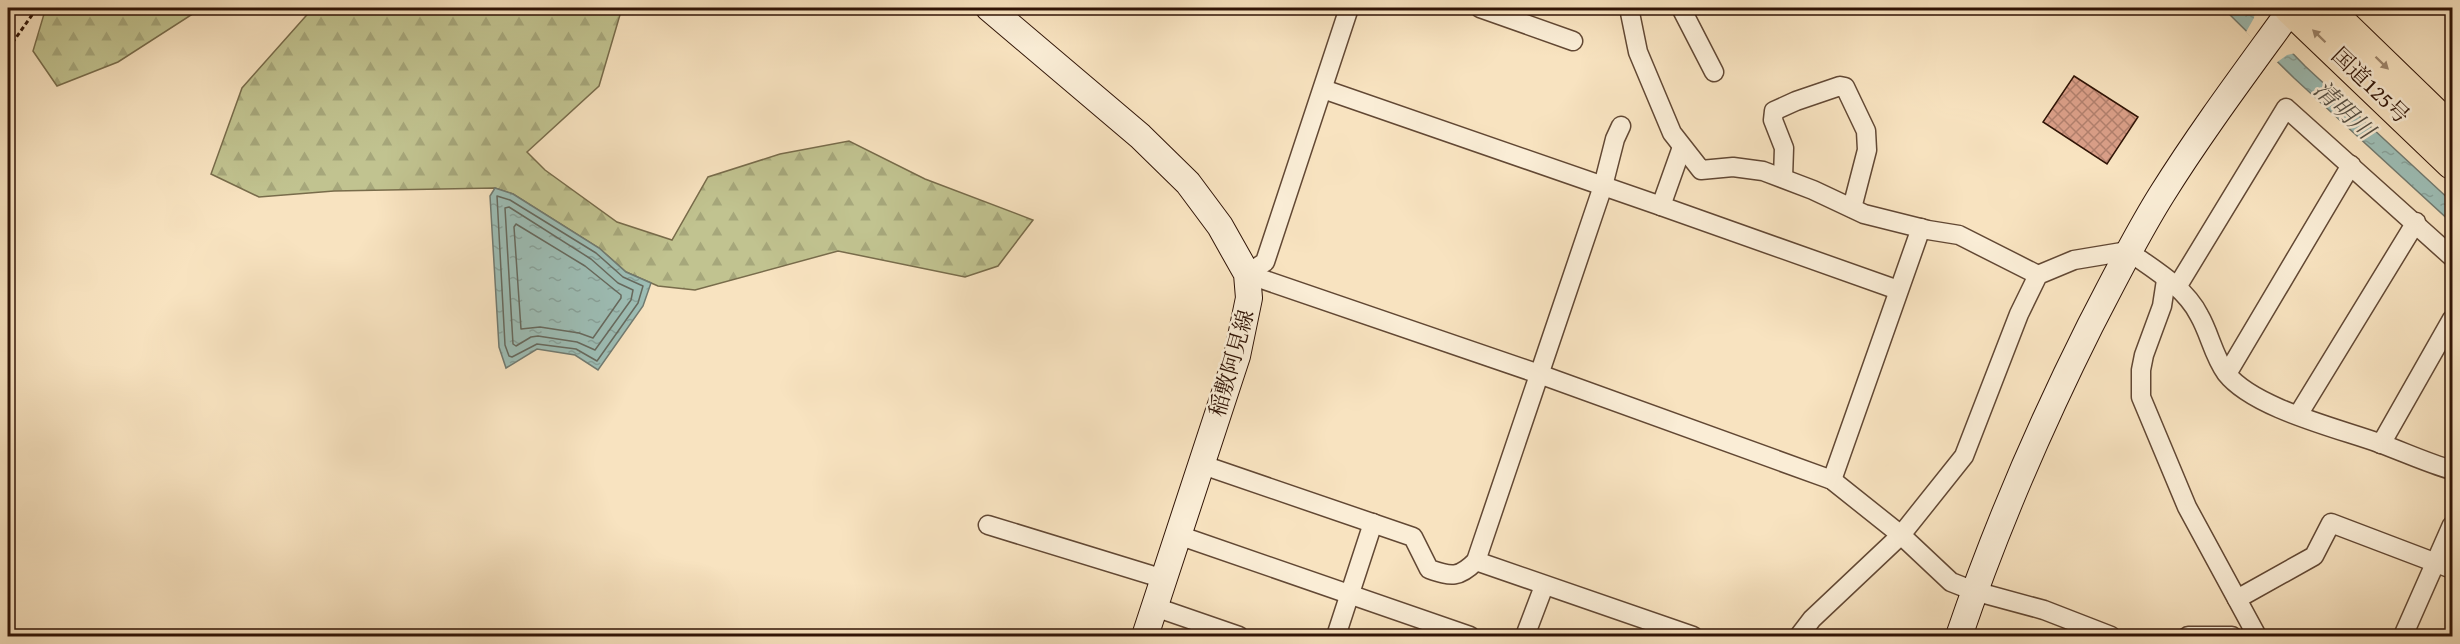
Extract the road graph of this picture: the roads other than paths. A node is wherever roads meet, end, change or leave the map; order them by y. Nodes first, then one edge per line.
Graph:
1 (989, 8) edge
2 (1480, 8) edge
3 (1681, 8) edge
4 (2325, 8) edge
5 (1635, 10) edge
6 (2290, 10) edge
7 (1343, 12) edge
8 (1573, 41) dead end
9 (1714, 72) dead end
10 (1323, 89) junction
11 (1621, 126) dead end
12 (2452, 131) edge
13 (1682, 147) junction
14 (2452, 163) edge
15 (2351, 165) junction
16 (1783, 178) junction
17 (1603, 186) junction
18 (1661, 206) junction
19 (1852, 208) junction
20 (2416, 222) junction
21 (1921, 228) junction
22 (2128, 251) junction
23 (2452, 257) edge
24 (1247, 274) junction
25 (2038, 275) junction
26 (2172, 283) junction
27 (1898, 290) junction
28 (2452, 319) edge
29 (1539, 374) junction
30 (2227, 374) junction
31 (2298, 415) junction
32 (2381, 444) junction
33 (1200, 464) junction
34 (2452, 470) edge
35 (1832, 480) junction
36 (1373, 523) junction
37 (988, 525) dead end
38 (2452, 525) edge
39 (1178, 535) junction
40 (1901, 535) junction
41 (1476, 561) junction
42 (2444, 567) edge
43 (1164, 579) junction
44 (1544, 586) junction
45 (1974, 591) junction
46 (1349, 595) junction
47 (2237, 599) junction
48 (1155, 607) junction
49 (1145, 636) edge
50 (1239, 636) edge
51 (1336, 636) edge
52 (1470, 636) edge
53 (1525, 636) edge
54 (1693, 636) edge
55 (1799, 636) edge
56 (1959, 636) edge
57 (2110, 636) edge
58 (2188, 636) edge
59 (2232, 636) edge
60 (2257, 636) edge
61 (2403, 636) edge

1 - 24 main road, 稲敷阿見線
2 - 8 street
3 - 9 street
4 -> 12 highway, 国道125号
5 - 13 street
14 -> 6 highway, 国道125号
6 - 22 main road
7 - 10 street
10 - 17 street
10 - 24 street
11 - 17 street
13 - 16 street
13 - 18 street
15 - 20 street
15 - 26 street
15 - 30 street
16 - 19 street
16 - 19 street
17 - 18 street
17 - 29 street
18 - 27 street
19 - 21 street
20 - 23 street
20 - 31 street
21 - 25 street
21 - 27 street
22 - 25 street
22 - 26 street
22 - 45 main road
24 - 29 street
24 - 33 main road, 稲敷阿見線
25 - 40 street
26 - 30 street
26 - 47 street
27 - 35 street
28 - 32 street
29 - 35 street
29 - 41 street
30 - 31 street
31 - 32 street
32 - 34 street
33 - 36 street
33 - 39 main road, 稲敷阿見線
35 - 40 street
36 - 41 street
36 - 46 street
37 - 43 street
38 - 42 street
39 - 43 main road, 稲敷阿見線
39 - 46 street
40 - 45 street
40 - 55 street
41 - 44 street
42 - 47 street
42 - 61 street
43 - 48 main road, 稲敷阿見線
44 - 53 street
44 - 54 street
45 - 56 main road
45 - 57 street
46 - 51 street
46 - 52 street
47 - 60 street
48 - 49 main road, 稲敷阿見線
48 - 50 street
58 - 59 street

